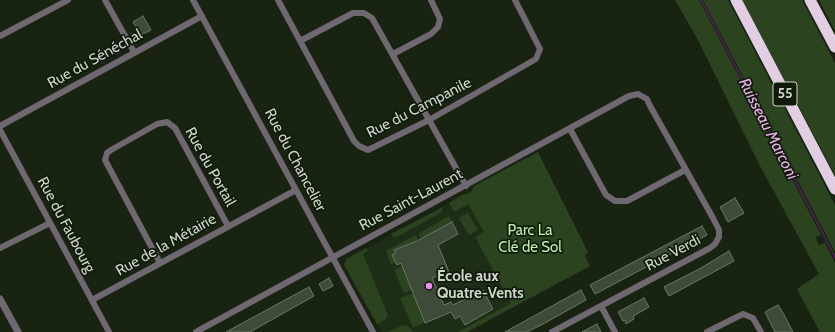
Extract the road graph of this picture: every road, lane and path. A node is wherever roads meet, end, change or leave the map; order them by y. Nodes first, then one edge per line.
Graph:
1 (68, 0) edge
2 (105, 0) edge
3 (193, 0) edge
4 (278, 0) edge
5 (431, 0) edge
6 (515, 0) edge
7 (736, 0) edge
8 (810, 0) edge
9 (202, 16) junction
10 (0, 36) edge
11 (300, 41) junction
12 (835, 47) edge
13 (134, 52) junction
14 (393, 54) junction
15 (638, 94) joint
16 (429, 120) junction
17 (0, 126) edge
18 (570, 129) junction
19 (0, 130) edge
20 (685, 170) junction
21 (466, 186) junction
22 (835, 189) edge
23 (296, 190) junction
24 (50, 223) junction
25 (228, 226) junction
26 (0, 248) edge
27 (333, 257) junction
28 (160, 263) junction
29 (0, 299) edge
30 (92, 300) junction
31 (601, 306) junction
32 (18, 332) edge
33 (109, 332) edge
34 (196, 332) edge
35 (373, 332) edge
36 (552, 332) edge
37 (615, 332) edge
38 (707, 332) edge
39 (762, 332) edge

1 - 10 street
2 - 13 street
3 - 9 street, Rue du Chancelier
4 - 11 street, Rue du Campanile
5 - 14 street
6 - 16 street, Rue du Campanile
7 - 22 highway, 55
8 - 12 highway
9 - 13 street, Rue du Sénéchal
9 - 23 street, Rue du Chancelier
11 - 14 street
11 - 16 street, Rue du Campanile
13 - 17 street, Rue du Sénéchal
14 - 16 street
15 - 18 street, Rue Saint-Laurent
15 - 20 street, Rue Verdi
16 - 21 street
18 - 20 street
18 - 21 street, Rue Saint-Laurent
19 - 24 street, Rue du Faubourg
20 - 31 street, Rue Verdi
21 - 27 street, Rue Saint-Laurent
23 - 25 street, Rue de la Métairie
23 - 27 street, Rue du Chancelier
24 - 26 street
24 - 30 street, Rue du Faubourg
25 - 28 street, Rue de la Métairie
25 - 28 street, Rue du Portail
27 - 34 street, Rue Saint-Laurent
27 - 35 street, Rue du Chancelier
28 - 30 street, Rue de la Métairie
29 - 32 street
30 - 33 street, Rue du Faubourg
31 - 36 street, Rue Verdi
31 - 37 street
38 - 39 street

